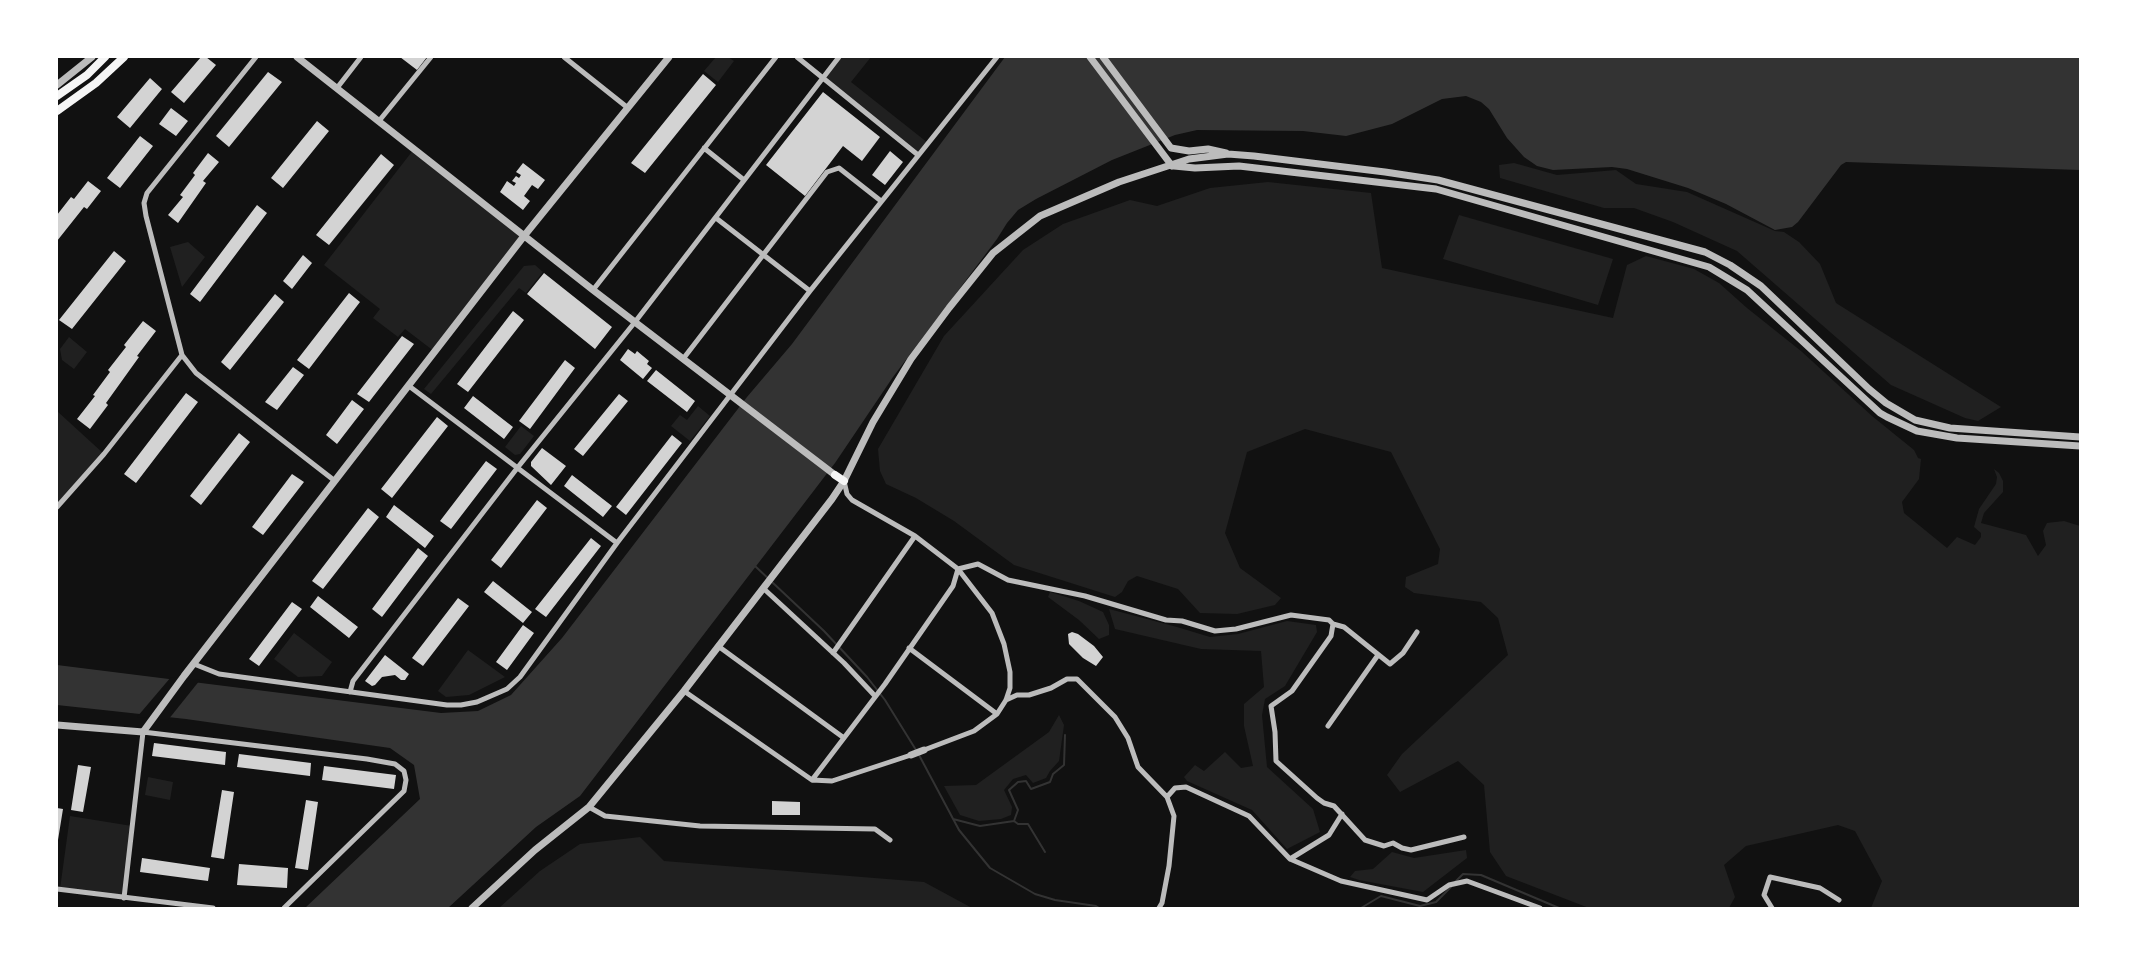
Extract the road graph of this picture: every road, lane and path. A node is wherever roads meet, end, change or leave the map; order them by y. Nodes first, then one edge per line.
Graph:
1 (92, 57) edge
2 (105, 57) edge
3 (124, 57) edge
4 (132, 57) edge
5 (256, 57) edge
6 (297, 57) edge
7 (361, 57) edge
8 (431, 57) edge
9 (669, 57) edge
10 (776, 57) edge
11 (797, 57) edge
12 (839, 57) edge
13 (996, 57) edge
14 (1090, 57) edge
15 (1103, 57) edge
16 (568, 58) edge
17 (108, 72) junction
18 (823, 78) junction
19 (57, 85) edge
20 (337, 88) junction
21 (57, 96) edge
22 (628, 108) junction
23 (57, 111) edge
24 (379, 121) junction
25 (704, 148) junction
26 (1228, 154) junction
27 (918, 155) junction
28 (1172, 166) junction
29 (744, 180) junction
30 (881, 201) junction
31 (716, 218) junction
32 (524, 236) junction
33 (764, 255) junction
34 (593, 290) junction
35 (810, 291) junction
36 (635, 322) junction
37 (182, 355) junction
38 (683, 358) junction
39 (409, 386) junction
40 (734, 398) junction
41 (2080, 437) edge
42 (2080, 446) edge
43 (518, 467) junction
44 (835, 475) joint
45 (844, 481) junction
46 (335, 482) junction
47 (57, 507) edge
48 (915, 536) junction
49 (617, 543) junction
50 (958, 569) junction
51 (763, 588) junction
52 (1333, 624) junction
53 (1417, 632) dead end
54 (718, 646) junction
55 (909, 648) junction
56 (833, 653) junction
57 (1378, 655) junction
58 (194, 664) junction
59 (684, 691) junction
60 (351, 692) junction
61 (875, 696) junction
62 (1006, 700) junction
63 (997, 714) junction
64 (57, 725) edge
65 (1328, 726) dead end
66 (145, 730) junction
67 (843, 738) junction
68 (924, 750) joint
69 (911, 755) joint
70 (812, 780) junction
71 (1167, 797) junction
72 (589, 807) junction
73 (1342, 814) junction
74 (1464, 837) dead end
75 (890, 840) dead end
76 (1290, 859) junction
77 (57, 889) edge
78 (124, 898) junction
79 (1839, 900) dead end
80 (213, 908) edge
81 (284, 908) edge
82 (472, 908) edge
83 (1159, 908) edge
84 (1540, 908) edge
85 (1772, 908) edge

1 - 19 street
2 - 21 main road
3 - 17 main road
4 - 17 main road
5 - 37 street
6 - 20 street
7 - 20 street
8 - 24 street
9 - 22 street
10 - 25 street
11 - 18 street
12 - 18 street
13 - 27 street
14 - 28 street
15 - 26 street
16 - 22 street
17 - 23 main road
18 - 27 street
18 - 29 street
20 - 24 street
22 - 32 street
24 - 32 street
25 - 29 street
25 - 34 street
26 - 28 street
26 - 41 street
27 - 30 street
28 - 42 street
28 - 45 street
29 - 31 street
30 - 33 street
30 - 35 street
31 - 33 street
31 - 36 street
32 - 34 street
32 - 39 street
33 - 35 street
33 - 38 street
34 - 36 street
35 - 40 street
36 - 38 street
36 - 43 street
37 - 46 street
37 - 47 street
38 - 40 street
39 - 43 street
39 - 46 street
40 - 44 street
40 - 49 street
43 - 49 street
43 - 60 street
44 - 45 main road
45 - 48 street
45 - 51 street
46 - 58 street
48 - 50 street
48 - 56 street
49 - 60 street
50 - 52 street
50 - 55 street
50 - 62 street
51 - 54 street
51 - 56 street
52 - 57 street
52 - 73 street
53 - 57 street
54 - 59 street
54 - 67 street
55 - 61 street
55 - 63 street
56 - 61 street
57 - 65 street
58 - 60 street
58 - 66 street
59 - 70 street
59 - 72 street
61 - 67 street
62 - 63 street
62 - 71 street
63 - 68 street
64 - 66 street
66 - 78 street
66 - 81 street
67 - 70 street
68 - 69 street
69 - 70 street
71 - 76 street
71 - 83 street
72 - 75 street
72 - 82 street
73 - 74 street
73 - 76 street
76 - 84 street
77 - 78 street
78 - 80 street
79 - 85 street

